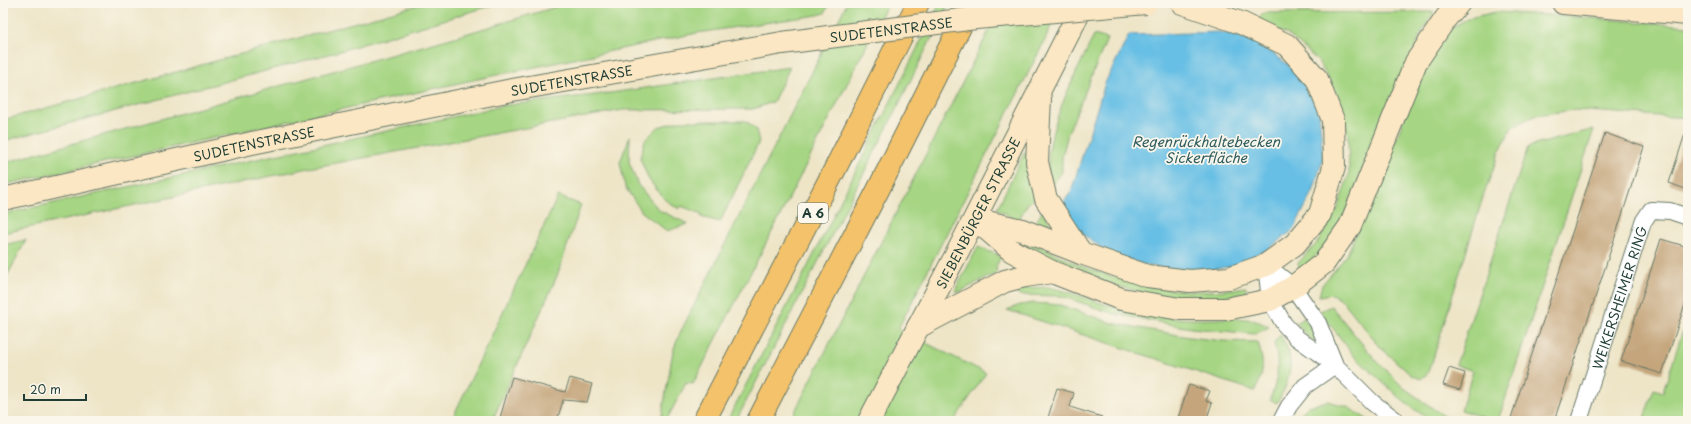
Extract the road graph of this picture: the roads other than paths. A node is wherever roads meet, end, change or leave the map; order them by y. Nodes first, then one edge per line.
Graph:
1 (918, 3) edge
2 (972, 3) edge
3 (1084, 3) edge
4 (1146, 3) edge
5 (1182, 3) edge
6 (1459, 3) edge
7 (1563, 3) edge
8 (1688, 14) edge
9 (1040, 90) junction
10 (3, 199) edge
11 (1688, 216) edge
12 (974, 219) junction
13 (1081, 253) junction
14 (1266, 265) junction
15 (1052, 272) junction
16 (1293, 287) junction
17 (1270, 300) junction
18 (918, 327) junction
19 (1335, 365) junction
20 (704, 421) edge
21 (758, 421) edge
22 (868, 421) edge
23 (1281, 421) edge
24 (1396, 421) edge
25 (1579, 421) edge

1 - 20 highway, A 6
2 - 21 highway
3 - 9 main road, SIEBENBÜRGER STRASSE
4 - 10 main road, SUDETENSTRASSE, bridge
5 - 14 main road
6 - 16 main road
7 - 8 main road
9 - 12 main road, SIEBENBÜRGER STRASSE
9 - 13 main road
11 - 25 street, WEIKERSHEIMER RING
12 - 13 main road
12 - 15 main road
12 - 18 main road, SIEBENBÜRGER STRASSE
13 - 14 main road
14 - 16 street
14 - 17 street
15 - 17 main road
15 - 18 main road
16 - 17 main road
16 - 19 street
17 - 19 street
18 - 22 main road, SIEBENBÜRGER STRASSE
19 - 23 street
19 - 24 street

